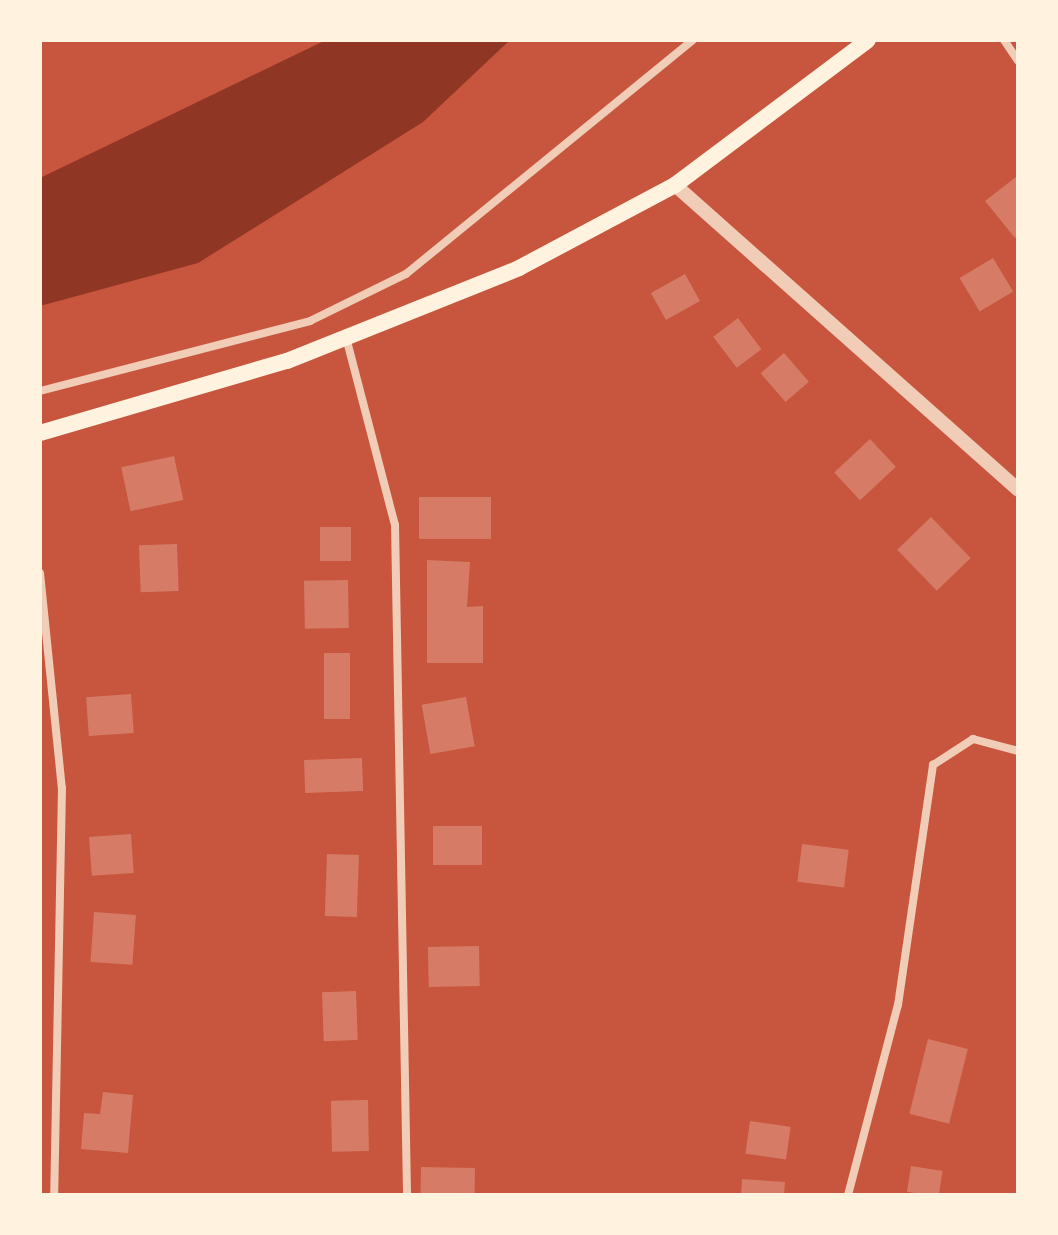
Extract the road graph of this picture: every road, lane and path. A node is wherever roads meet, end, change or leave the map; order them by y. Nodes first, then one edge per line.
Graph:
1 (693, 40) edge
2 (868, 40) edge
3 (1004, 40) edge
4 (1018, 61) edge
5 (675, 185) junction
6 (347, 341) junction
7 (40, 391) edge
8 (40, 433) edge
9 (1018, 490) edge
10 (40, 573) edge
11 (1018, 751) edge
12 (54, 1195) edge
13 (407, 1195) edge
14 (848, 1195) edge

1 - 7 street
2 - 5 main road
3 - 4 street
5 - 6 main road
5 - 9 street
6 - 8 main road
6 - 13 street
10 - 12 street
11 - 14 street

